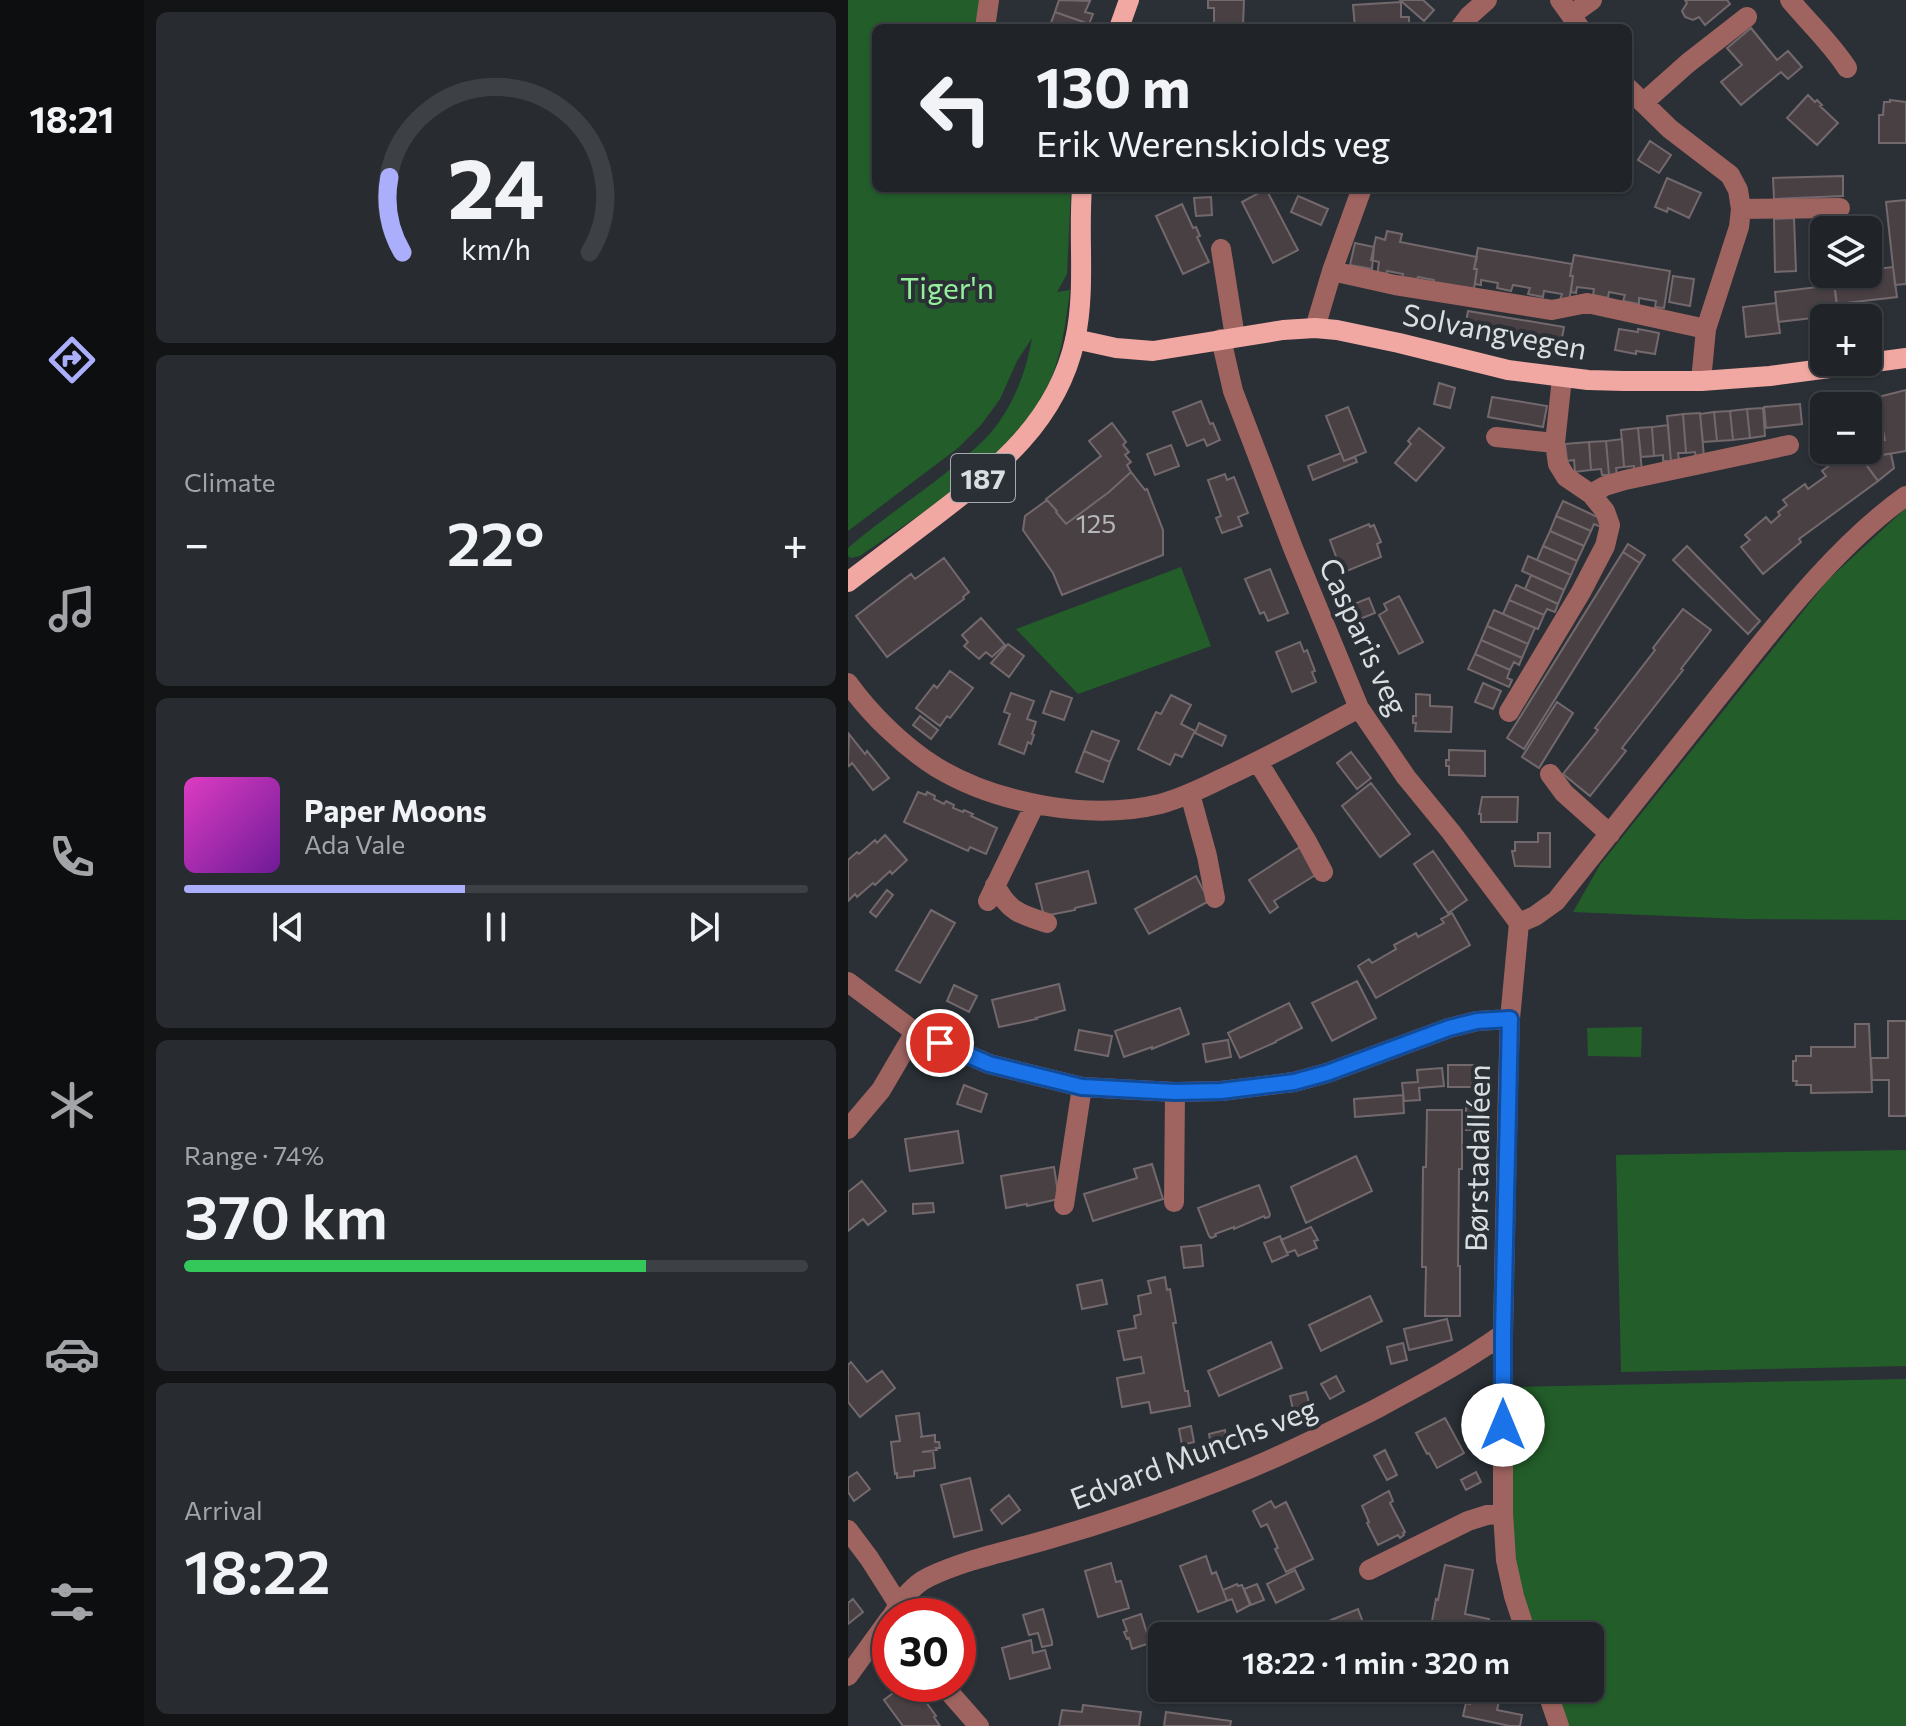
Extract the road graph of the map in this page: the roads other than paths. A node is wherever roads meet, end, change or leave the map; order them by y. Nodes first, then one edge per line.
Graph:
1 (989, 0) edge
2 (1129, 0) edge
3 (1487, 0) edge
4 (1592, 0) edge
5 (1790, 0) edge
6 (1570, 14) edge
7 (1747, 17) dead end
8 (986, 24) edge
9 (1120, 24) edge
10 (1463, 24) edge
11 (1847, 68) dead end
12 (1632, 92) edge
13 (1643, 103) junction
14 (1082, 192) edge
15 (1361, 192) edge
16 (1840, 208) dead end
17 (1741, 209) junction
18 (1221, 249) dead end
19 (1332, 271) junction
20 (1315, 328) junction
21 (1706, 329) junction
22 (1228, 338) junction
23 (1075, 339) junction
24 (1906, 358) edge
25 (1562, 378) junction
26 (1701, 381) junction
27 (1496, 437) dead end
28 (1555, 443) junction
29 (1789, 445) dead end
30 (1591, 494) junction
31 (1906, 496) edge
32 (848, 582) edge
33 (848, 683) edge
34 (1359, 708) junction
35 (1509, 712) dead end
36 (1258, 762) junction
37 (1550, 774) dead end
38 (1190, 794) junction
39 (1035, 804) junction
40 (1610, 834) junction
41 (1323, 872) dead end
42 (1215, 898) dead end
43 (1047, 923) dead end
44 (1519, 923) junction
45 (848, 982) edge
46 (1510, 1019) junction
47 (915, 1032) junction
48 (1082, 1087) junction
49 (1175, 1092) junction
50 (848, 1129) edge
51 (1174, 1202) dead end
52 (1064, 1205) dead end
53 (1503, 1334) junction
54 (1503, 1513) junction
55 (848, 1530) edge
56 (1369, 1570) dead end
57 (889, 1598) edge
58 (907, 1598) edge
59 (1522, 1622) edge
60 (872, 1646) edge
61 (848, 1676) edge
62 (958, 1702) edge
63 (1551, 1702) edge
64 (979, 1726) edge
65 (1559, 1726) edge

1 - 8 street
2 - 9 main road
3 - 10 street
4 - 6 street
5 - 11 street
7 - 13 street
12 - 13 street
13 - 17 street
14 - 23 main road, 187
15 - 19 street
16 - 17 street
17 - 21 street
18 - 22 street, Casparis veg
19 - 20 street
19 - 21 street
20 - 22 main road, Solvangvegen
20 - 25 main road, Solvangvegen
21 - 26 street
22 - 23 main road, Solvangvegen
22 - 34 street, Casparis veg
23 - 32 main road, 187
24 - 26 main road, Solvangvegen
25 - 26 main road, Solvangvegen
25 - 28 street
27 - 28 street
28 - 30 street
29 - 30 street
30 - 35 street
31 - 40 street
33 - 39 street
34 - 36 street
34 - 44 street, Casparis veg
36 - 38 street
36 - 41 street
37 - 40 street
38 - 39 street
38 - 42 street
39 - 43 street
40 - 44 street
44 - 46 street, Børstadalléen
45 - 47 street
46 - 49 street
46 - 53 street, Børstadalléen
47 - 48 street
47 - 50 street
48 - 49 street
48 - 52 street
49 - 51 street
53 - 54 street, Børstadalléen
53 - 58 street, Edvard Munchs veg
54 - 56 street
54 - 59 street, Børstadalléen
55 - 57 street
60 - 61 street, Edvard Munchs veg
62 - 64 street
63 - 65 street

